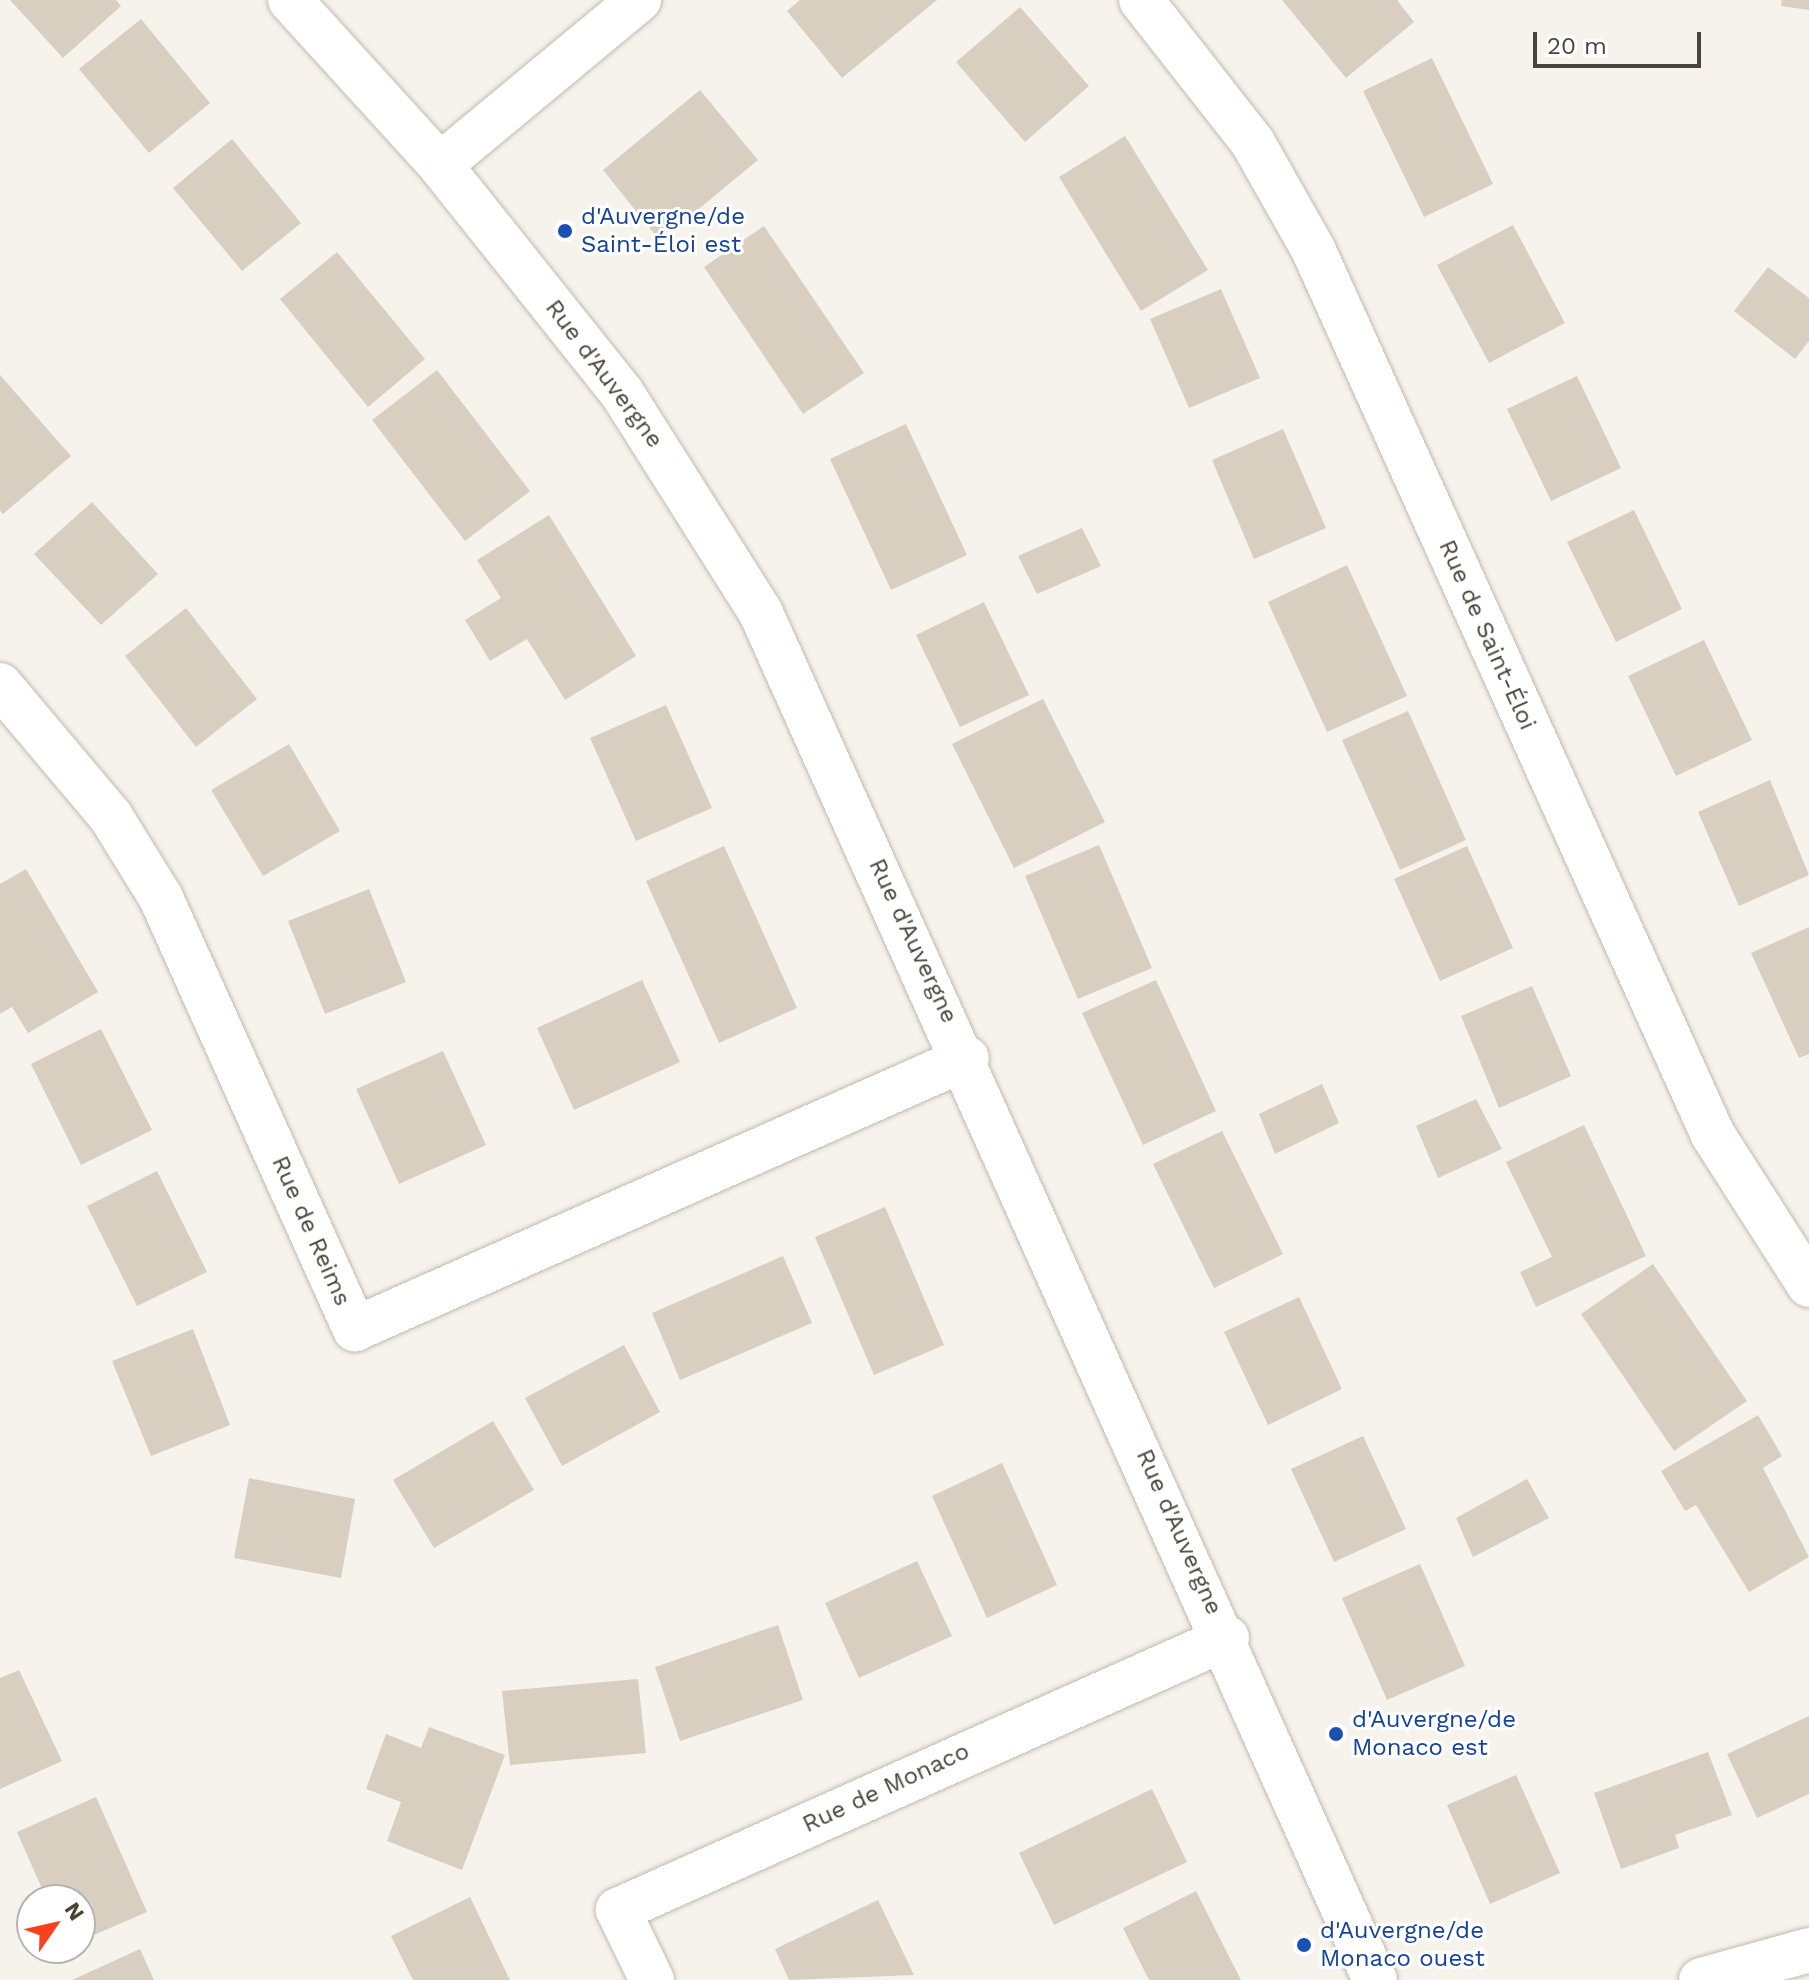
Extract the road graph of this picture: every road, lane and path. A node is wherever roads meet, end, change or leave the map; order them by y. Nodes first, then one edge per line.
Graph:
1 (290, 0) edge
2 (639, 0) edge
3 (1141, 0) edge
4 (440, 165) junction
5 (0, 685) edge
6 (967, 1058) junction
7 (1809, 1285) edge
8 (1227, 1638) junction
9 (1809, 1950) edge
10 (652, 1980) edge
11 (1375, 1980) edge
12 (1701, 1980) edge

1 - 4 street, Rue d'Auvergne
2 - 4 street
3 - 7 street, Rue de Saint-Éloi
4 - 6 street, Rue d'Auvergne
5 - 6 street, Rue de Reims
6 - 8 street, Rue d'Auvergne
8 - 10 street, Rue de Monaco
8 - 11 street, Rue d'Auvergne
9 - 12 street

